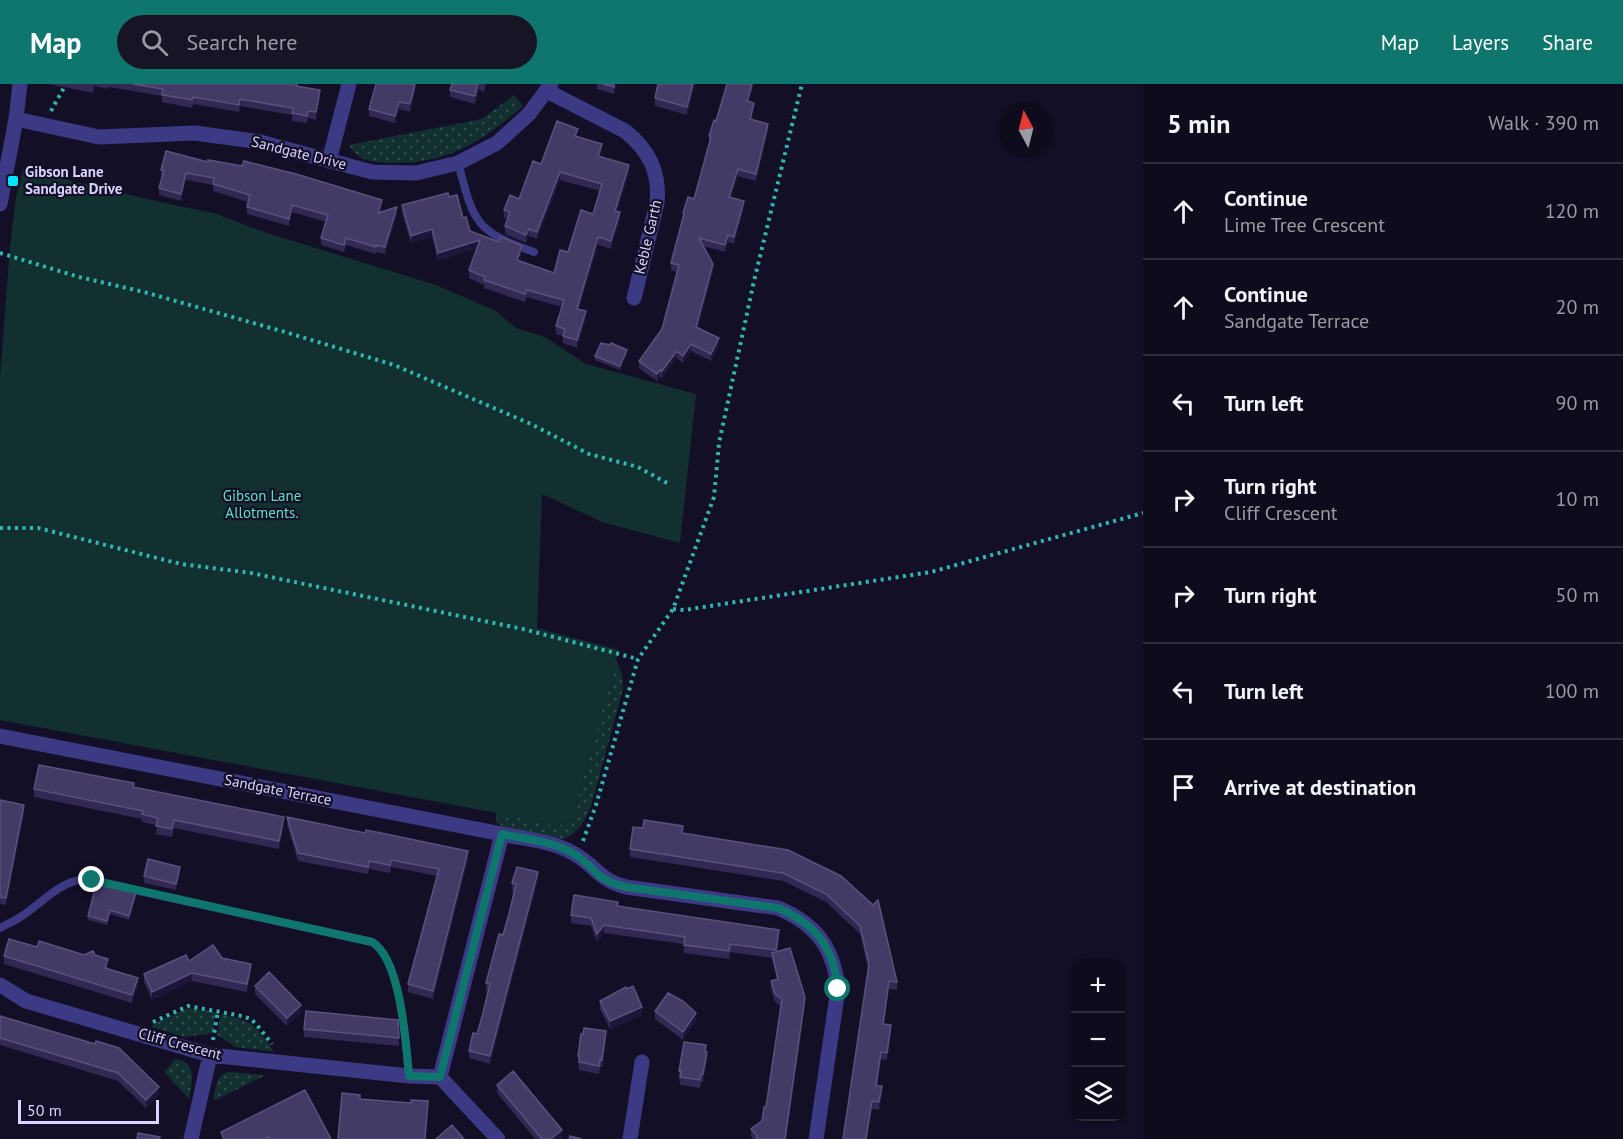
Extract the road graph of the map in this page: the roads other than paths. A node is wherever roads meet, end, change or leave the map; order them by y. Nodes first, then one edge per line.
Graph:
1 (20, 84) edge
2 (349, 84) edge
3 (549, 87) edge
4 (16, 119) junction
5 (329, 161) junction
6 (458, 163) junction
7 (0, 204) edge
8 (534, 252) dead end
9 (634, 298) dead end
10 (0, 736) edge
11 (502, 834) junction
12 (0, 928) edge
13 (0, 985) edge
14 (210, 1055) junction
15 (642, 1062) dead end
16 (409, 1076) junction
17 (440, 1077) junction
18 (191, 1139) edge
19 (498, 1139) edge
20 (630, 1139) edge
21 (816, 1139) edge

1 - 4 street
2 - 5 street
3 - 6 street, Sandgate Drive
3 - 9 street, Keble Garth
4 - 5 street, Sandgate Drive
4 - 7 street
5 - 6 street, Sandgate Drive
6 - 8 lane
10 - 11 street, Sandgate Terrace
11 - 17 street
11 - 21 street, Sandgate Terrace
12 - 16 lane
13 - 14 street, Cliff Crescent
14 - 16 street, Cliff Crescent
14 - 18 street
15 - 20 street
16 - 17 street, Cliff Crescent
17 - 19 street

